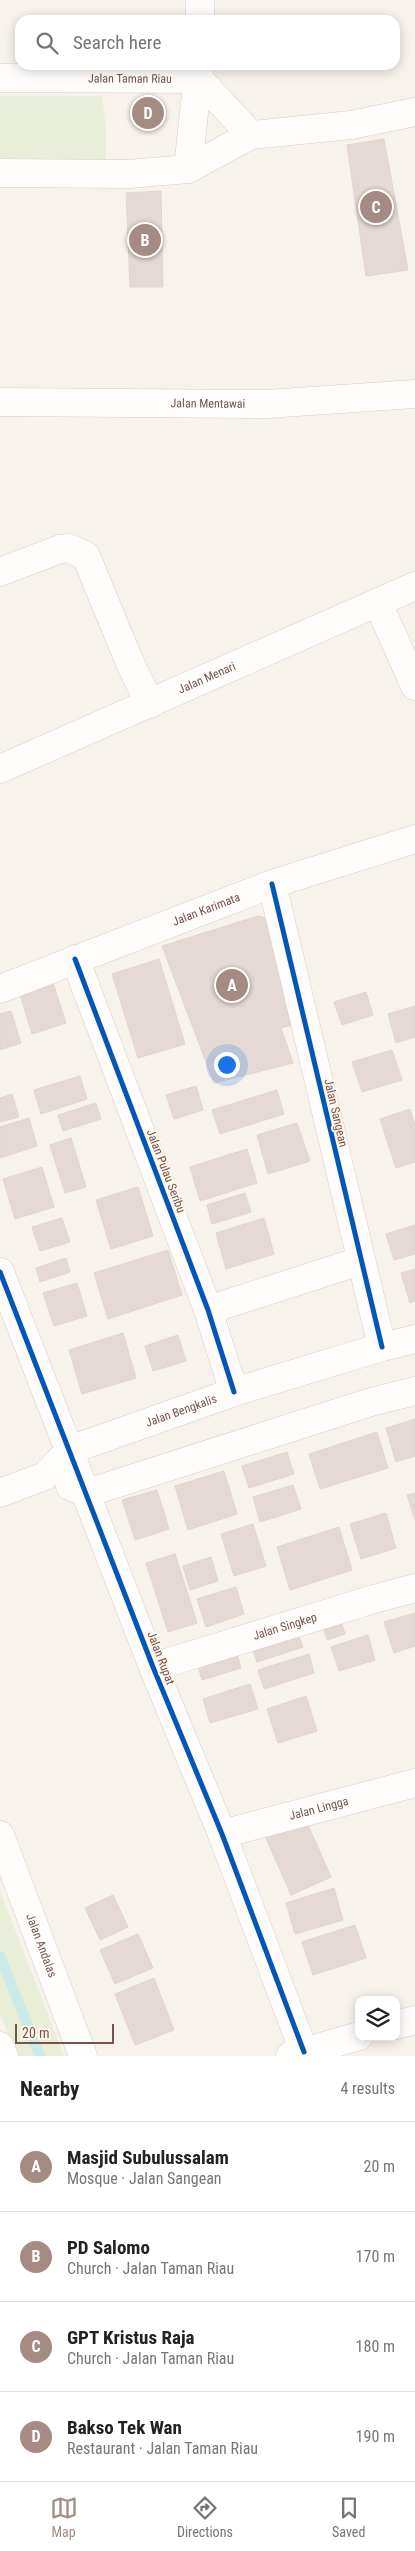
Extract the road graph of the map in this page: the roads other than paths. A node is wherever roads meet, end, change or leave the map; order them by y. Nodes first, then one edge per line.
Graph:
1 (200, 0) edge
2 (200, 15) edge
3 (199, 72) edge
4 (0, 78) edge
5 (415, 112) edge
6 (251, 135) junction
7 (188, 169) junction
8 (0, 173) edge
9 (415, 394) edge
10 (0, 402) edge
11 (0, 572) edge
12 (415, 586) edge
13 (378, 603) junction
14 (415, 686) edge
15 (150, 704) junction
16 (2, 763) edge
17 (415, 839) edge
18 (272, 884) junction
19 (74, 959) junction
20 (0, 989) edge
21 (360, 1261) junction
22 (0, 1272) edge
23 (208, 1310) junction
24 (415, 1339) edge
25 (382, 1347) junction
26 (415, 1391) edge
27 (234, 1392) junction
28 (70, 1450) junction
29 (45, 1476) junction
30 (0, 1493) edge
31 (87, 1493) junction
32 (415, 1588) edge
33 (153, 1667) junction
34 (415, 1783) edge
35 (0, 1834) edge
36 (222, 1834) junction
37 (415, 2020) edge
38 (400, 2024) edge
39 (355, 2043) edge
40 (0, 2046) edge
41 (297, 2054) edge
42 (4, 2056) edge
43 (83, 2056) edge

1 - 2 street
3 - 4 street, Jalan Taman Riau
3 - 6 street
3 - 7 street
5 - 6 street
6 - 7 street
7 - 8 street
9 - 10 street, Jalan Mentawai
11 - 15 street
12 - 13 street, Jalan Menari
13 - 14 street
13 - 15 street, Jalan Menari
15 - 16 street, Jalan Menari
17 - 18 street, Jalan Karimata
18 - 19 street, Jalan Karimata
18 - 21 street, Jalan Sangean
19 - 20 street, Jalan Karimata
19 - 23 street, Jalan Pulau Seribu
21 - 23 street
21 - 25 street, Jalan Sangean
22 - 28 street, Jalan Rupat
23 - 27 street, Jalan Pulau Seribu
24 - 25 street, Jalan Bengkalis
25 - 27 street, Jalan Bengkalis
26 - 31 street
27 - 28 street, Jalan Bengkalis
28 - 29 street, Jalan Bengkalis
28 - 31 street, Jalan Rupat
29 - 30 street, Jalan Bengkalis
29 - 31 street
31 - 33 street, Jalan Rupat
32 - 33 street, Jalan Singkep
33 - 36 street, Jalan Rupat
34 - 36 street, Jalan Lingga
35 - 43 street, Jalan Andalas
36 - 41 street, Jalan Rupat
37 - 38 street
39 - 41 street
40 - 42 street

